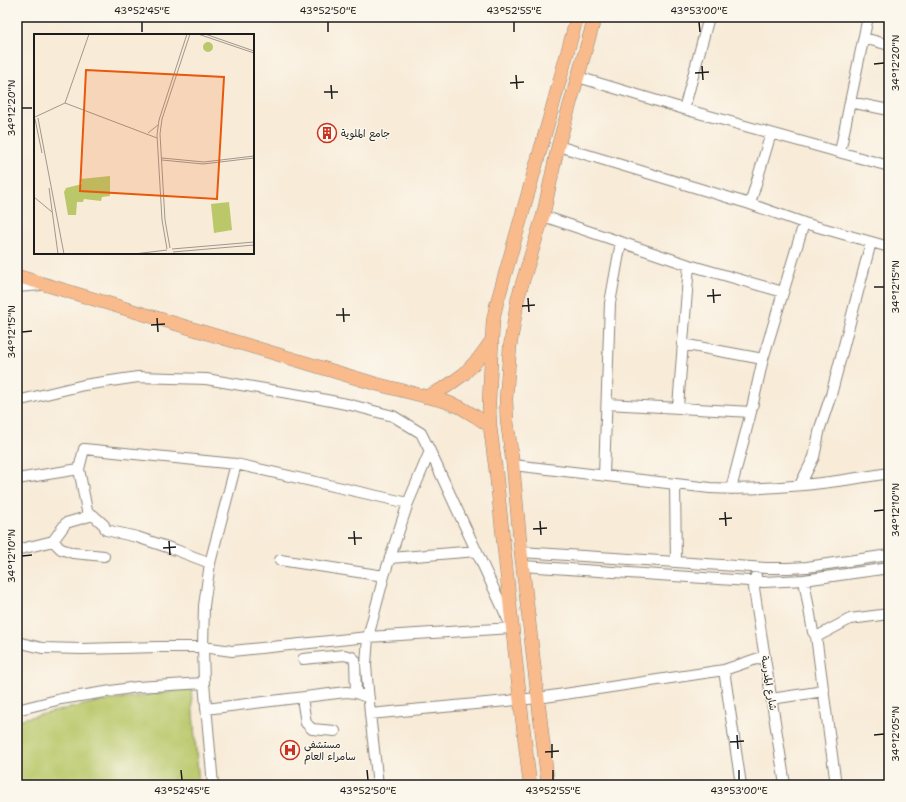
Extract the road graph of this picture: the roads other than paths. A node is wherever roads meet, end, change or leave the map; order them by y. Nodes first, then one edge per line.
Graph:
1 (577, 17) edge
2 (595, 17) edge
3 (709, 17) edge
4 (868, 17) edge
5 (864, 38) junction
6 (889, 45) edge
7 (578, 77) junction
8 (850, 102) junction
9 (684, 109) junction
10 (889, 110) edge
11 (771, 133) junction
12 (558, 146) junction
13 (840, 152) junction
14 (889, 166) edge
15 (750, 204) junction
16 (543, 216) junction
17 (804, 223) junction
18 (516, 237) junction
19 (621, 242) junction
20 (871, 242) junction
21 (535, 243) junction
22 (889, 246) edge
23 (689, 265) junction
24 (17, 276) edge
25 (43, 284) junction
26 (17, 287) edge
27 (783, 292) junction
28 (492, 340) junction
29 (682, 344) junction
30 (763, 359) junction
31 (426, 397) junction
32 (17, 401) edge
33 (607, 404) junction
34 (678, 407) junction
35 (751, 412) junction
36 (490, 426) junction
37 (430, 451) junction
38 (889, 463) edge
39 (236, 464) junction
40 (513, 465) junction
41 (79, 468) junction
42 (889, 474) edge
43 (604, 475) junction
44 (17, 479) edge
45 (675, 484) junction
46 (800, 485) junction
47 (731, 489) junction
48 (408, 503) junction
49 (88, 516) junction
50 (53, 541) junction
51 (17, 550) edge
52 (477, 551) junction
53 (521, 552) junction
54 (889, 555) edge
55 (104, 556) dead end
56 (390, 558) junction
57 (280, 560) dead end
58 (676, 562) junction
59 (210, 563) junction
60 (523, 566) junction
61 (766, 568) junction
62 (889, 568) edge
63 (384, 576) junction
64 (804, 580) junction
65 (753, 582) junction
66 (889, 614) edge
67 (512, 628) junction
68 (816, 636) junction
69 (368, 637) junction
70 (17, 642) edge
71 (203, 646) junction
72 (765, 656) junction
73 (303, 659) dead end
74 (724, 670) junction
75 (204, 683) junction
76 (824, 691) junction
77 (356, 693) junction
78 (302, 698) junction
79 (369, 698) junction
80 (538, 698) junction
81 (771, 699) junction
82 (520, 700) junction
83 (206, 708) junction
84 (17, 710) edge
85 (370, 714) junction
86 (334, 731) dead end
87 (213, 785) edge
88 (378, 785) edge
89 (530, 785) edge
90 (548, 785) edge
91 (741, 785) edge
92 (785, 785) edge
93 (836, 785) edge

1 - 18 main road
2 - 7 main road
3 - 9 street
4 - 5 street
5 - 6 street
5 - 8 street
7 - 9 street
7 - 12 main road
8 - 10 street
8 - 13 street
9 - 11 street
11 - 13 street
11 - 15 street
12 - 15 street
12 - 16 main road
13 - 14 street
15 - 17 street
16 - 19 street
16 - 21 main road
17 - 20 street
17 - 27 street
18 - 21 main road
18 - 28 main road
19 - 23 street
19 - 33 street
20 - 22 street
20 - 46 street
21 - 40 main road
23 - 27 street
23 - 29 street
24 - 25 main road
25 - 26 street
25 - 31 main road
27 - 30 street
28 - 31 main road
28 - 36 main road
29 - 30 street
29 - 34 street
30 - 35 street
31 - 36 main road
32 - 37 street
33 - 34 street
33 - 43 street
34 - 35 street
35 - 47 street
36 - 67 main road
37 - 48 street
37 - 52 street
38 - 42 street
39 - 41 street
39 - 48 street
39 - 59 street
40 - 43 street
40 - 53 main road
41 - 44 street
41 - 49 street
42 - 46 street
43 - 45 street
45 - 47 street
45 - 58 street
46 - 47 street
48 - 56 street
49 - 50 street
49 - 59 street
50 - 51 street
50 - 55 street
52 - 56 street
52 - 67 street
53 - 58 street
53 - 60 main road
54 - 61 street
56 - 63 street
57 - 63 street
58 - 61 street
59 - 71 street
60 - 65 street
60 - 80 main road
61 - 65 street
62 - 64 street
63 - 69 street
64 - 65 street
64 - 68 street
65 - 72 street, شارع المدرسة
66 - 68 street
67 - 69 street
67 - 82 main road
68 - 76 street
69 - 71 street
69 - 79 street
70 - 71 street
71 - 75 street
72 - 74 street
72 - 81 street, شارع المدرسة
73 - 77 street
74 - 80 street
74 - 91 street
75 - 83 street
75 - 84 street
76 - 81 street
76 - 93 street
77 - 78 street
77 - 79 street
78 - 83 street
78 - 86 street
79 - 85 street
80 - 82 street
80 - 90 main road
81 - 92 street, شارع المدرسة
82 - 85 street
82 - 89 main road
83 - 87 street
85 - 88 street

